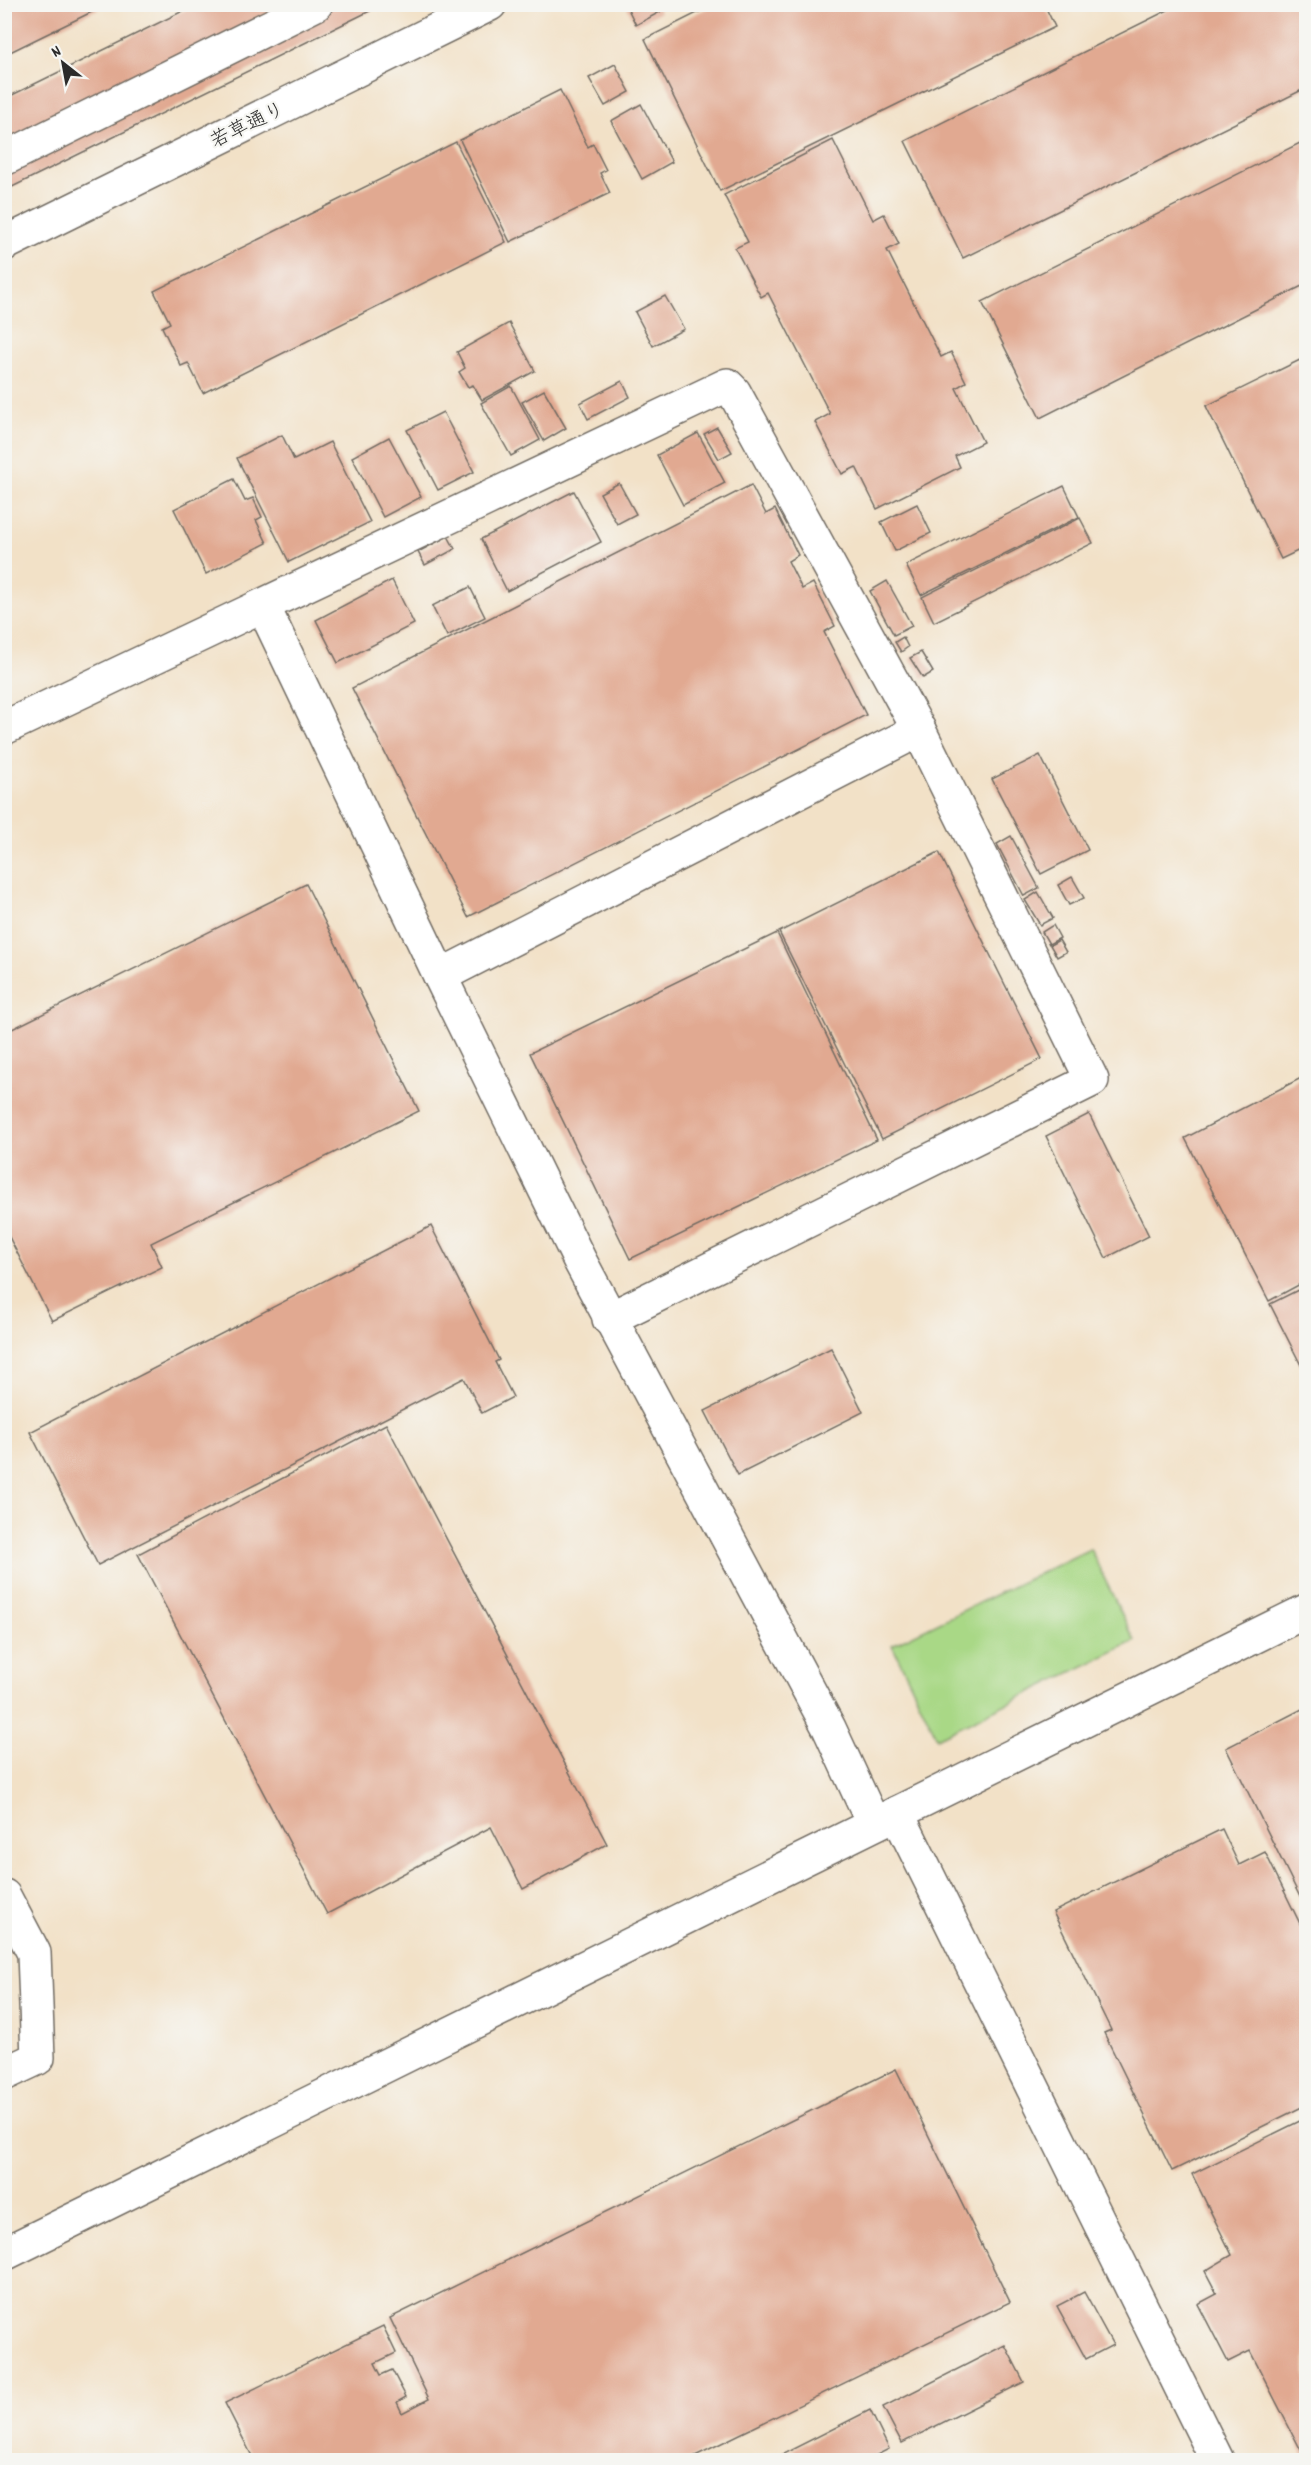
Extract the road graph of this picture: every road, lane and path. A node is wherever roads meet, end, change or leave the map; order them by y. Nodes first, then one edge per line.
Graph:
1 (316, 4) edge
2 (490, 4) edge
3 (4, 159) edge
4 (4, 244) edge
5 (263, 606) junction
6 (4, 728) edge
7 (919, 729) junction
8 (440, 976) junction
9 (609, 1319) junction
10 (1306, 1611) edge
11 (885, 1818) junction
12 (4, 1896) edge
13 (4, 2074) edge
14 (4, 2254) edge
15 (1218, 2460) edge

1 - 3 street
2 - 4 street, 若草通り
5 - 6 street
5 - 7 street
5 - 8 street
7 - 8 street
7 - 9 street
8 - 9 street
9 - 11 street
10 - 11 street
11 - 14 street
11 - 15 street
12 - 13 street

